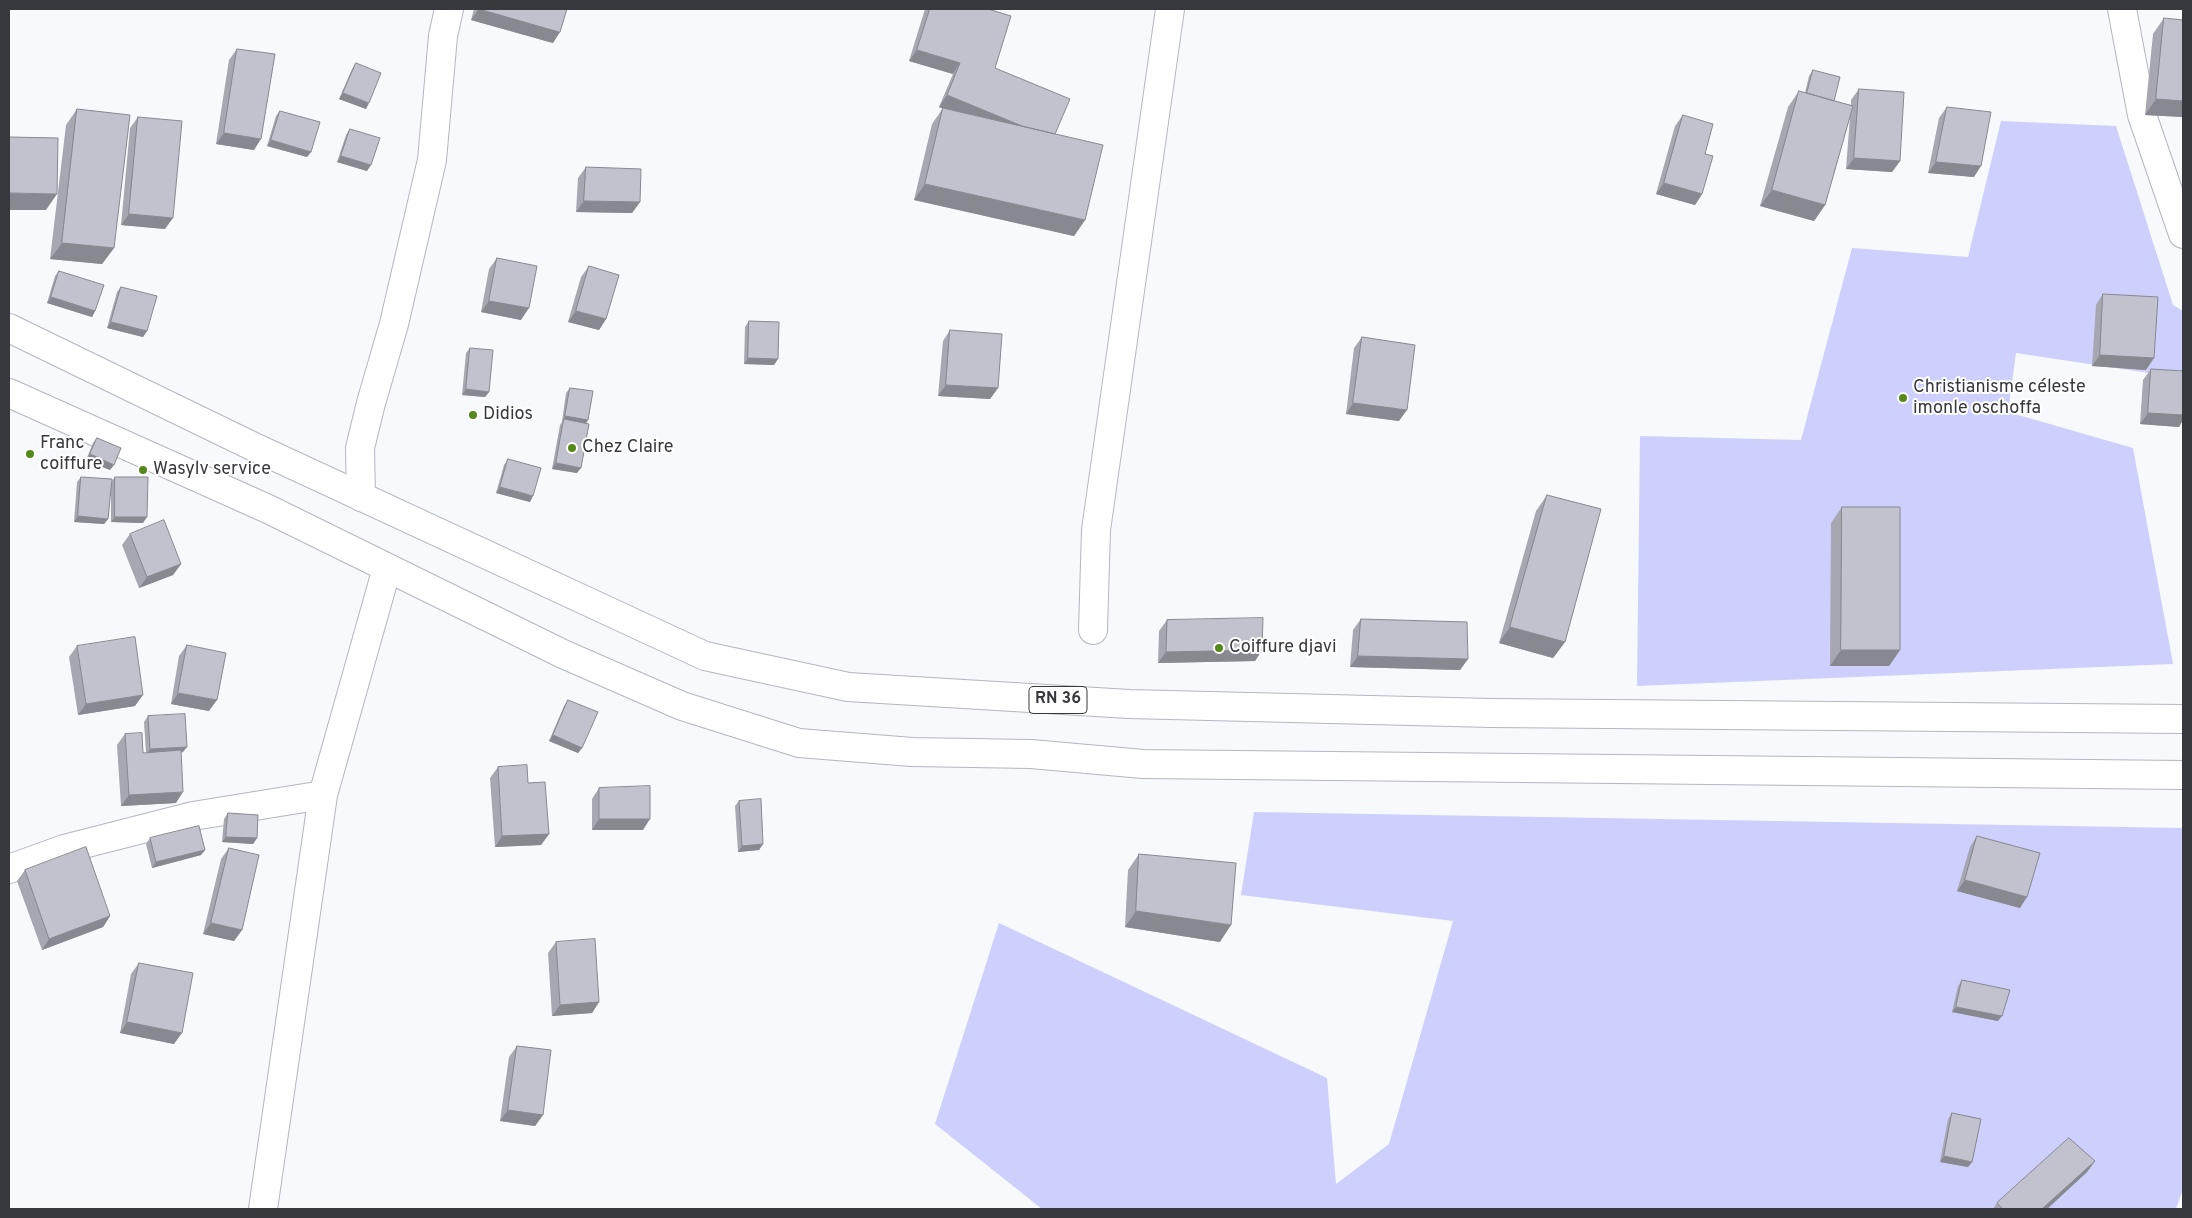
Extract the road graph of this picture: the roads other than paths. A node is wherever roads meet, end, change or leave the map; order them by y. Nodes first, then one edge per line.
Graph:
1 (449, 9) edge
2 (1170, 9) edge
3 (2122, 9) edge
4 (2183, 234) edge
5 (9, 328) edge
6 (9, 393) edge
7 (361, 497) junction
8 (387, 568) junction
9 (1093, 630) dead end
10 (2183, 719) edge
11 (2183, 775) edge
12 (323, 795) junction
13 (9, 869) edge
14 (263, 1209) edge

1 - 7 main road
2 - 9 main road
3 - 4 main road
5 - 7 main road, RN 36
6 - 8 main road
7 - 10 main road, RN 36
8 - 11 main road
8 - 12 main road
12 - 13 main road
12 - 14 main road

